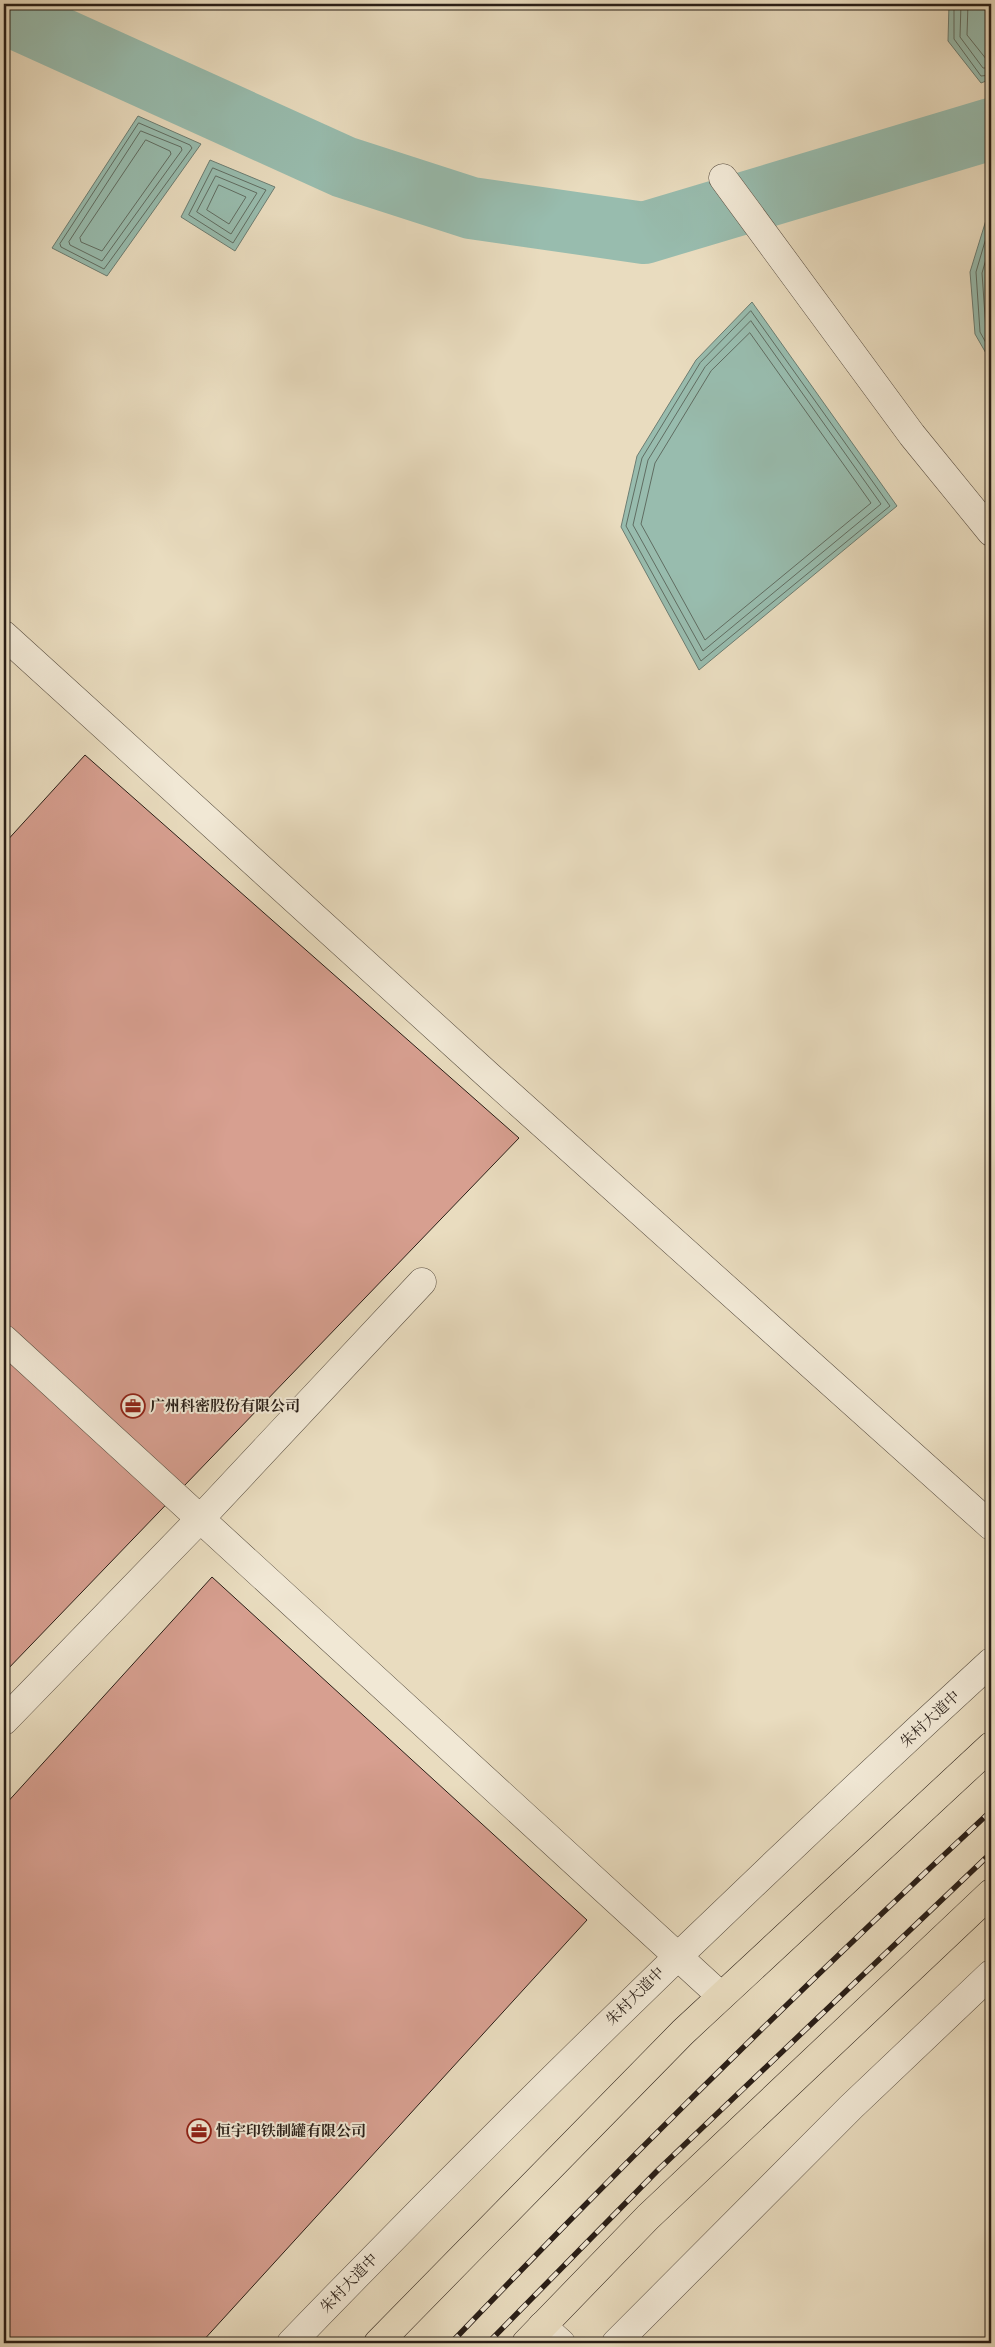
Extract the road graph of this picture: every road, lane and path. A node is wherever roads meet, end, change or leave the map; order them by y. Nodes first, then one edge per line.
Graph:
1 (723, 178) dead end
2 (991, 532) edge
3 (4, 635) edge
4 (422, 1282) dead end
5 (4, 1339) edge
6 (200, 1519) junction
7 (991, 1526) edge
8 (991, 1662) edge
9 (4, 1721) edge
10 (991, 1746) edge
11 (991, 1893) edge
12 (676, 1955) junction
13 (991, 1974) edge
14 (721, 1996) junction
15 (543, 2338) edge
16 (291, 2343) edge
17 (378, 2343) edge
18 (616, 2343) edge

1 - 2 street
3 - 7 street
4 - 6 street
5 - 6 street
6 - 9 street
6 - 12 street
8 - 12 street, 朱村大道中
10 - 14 highway
11 - 15 highway
12 - 14 street
12 - 16 street, 朱村大道中
13 - 18 street
14 - 17 highway

